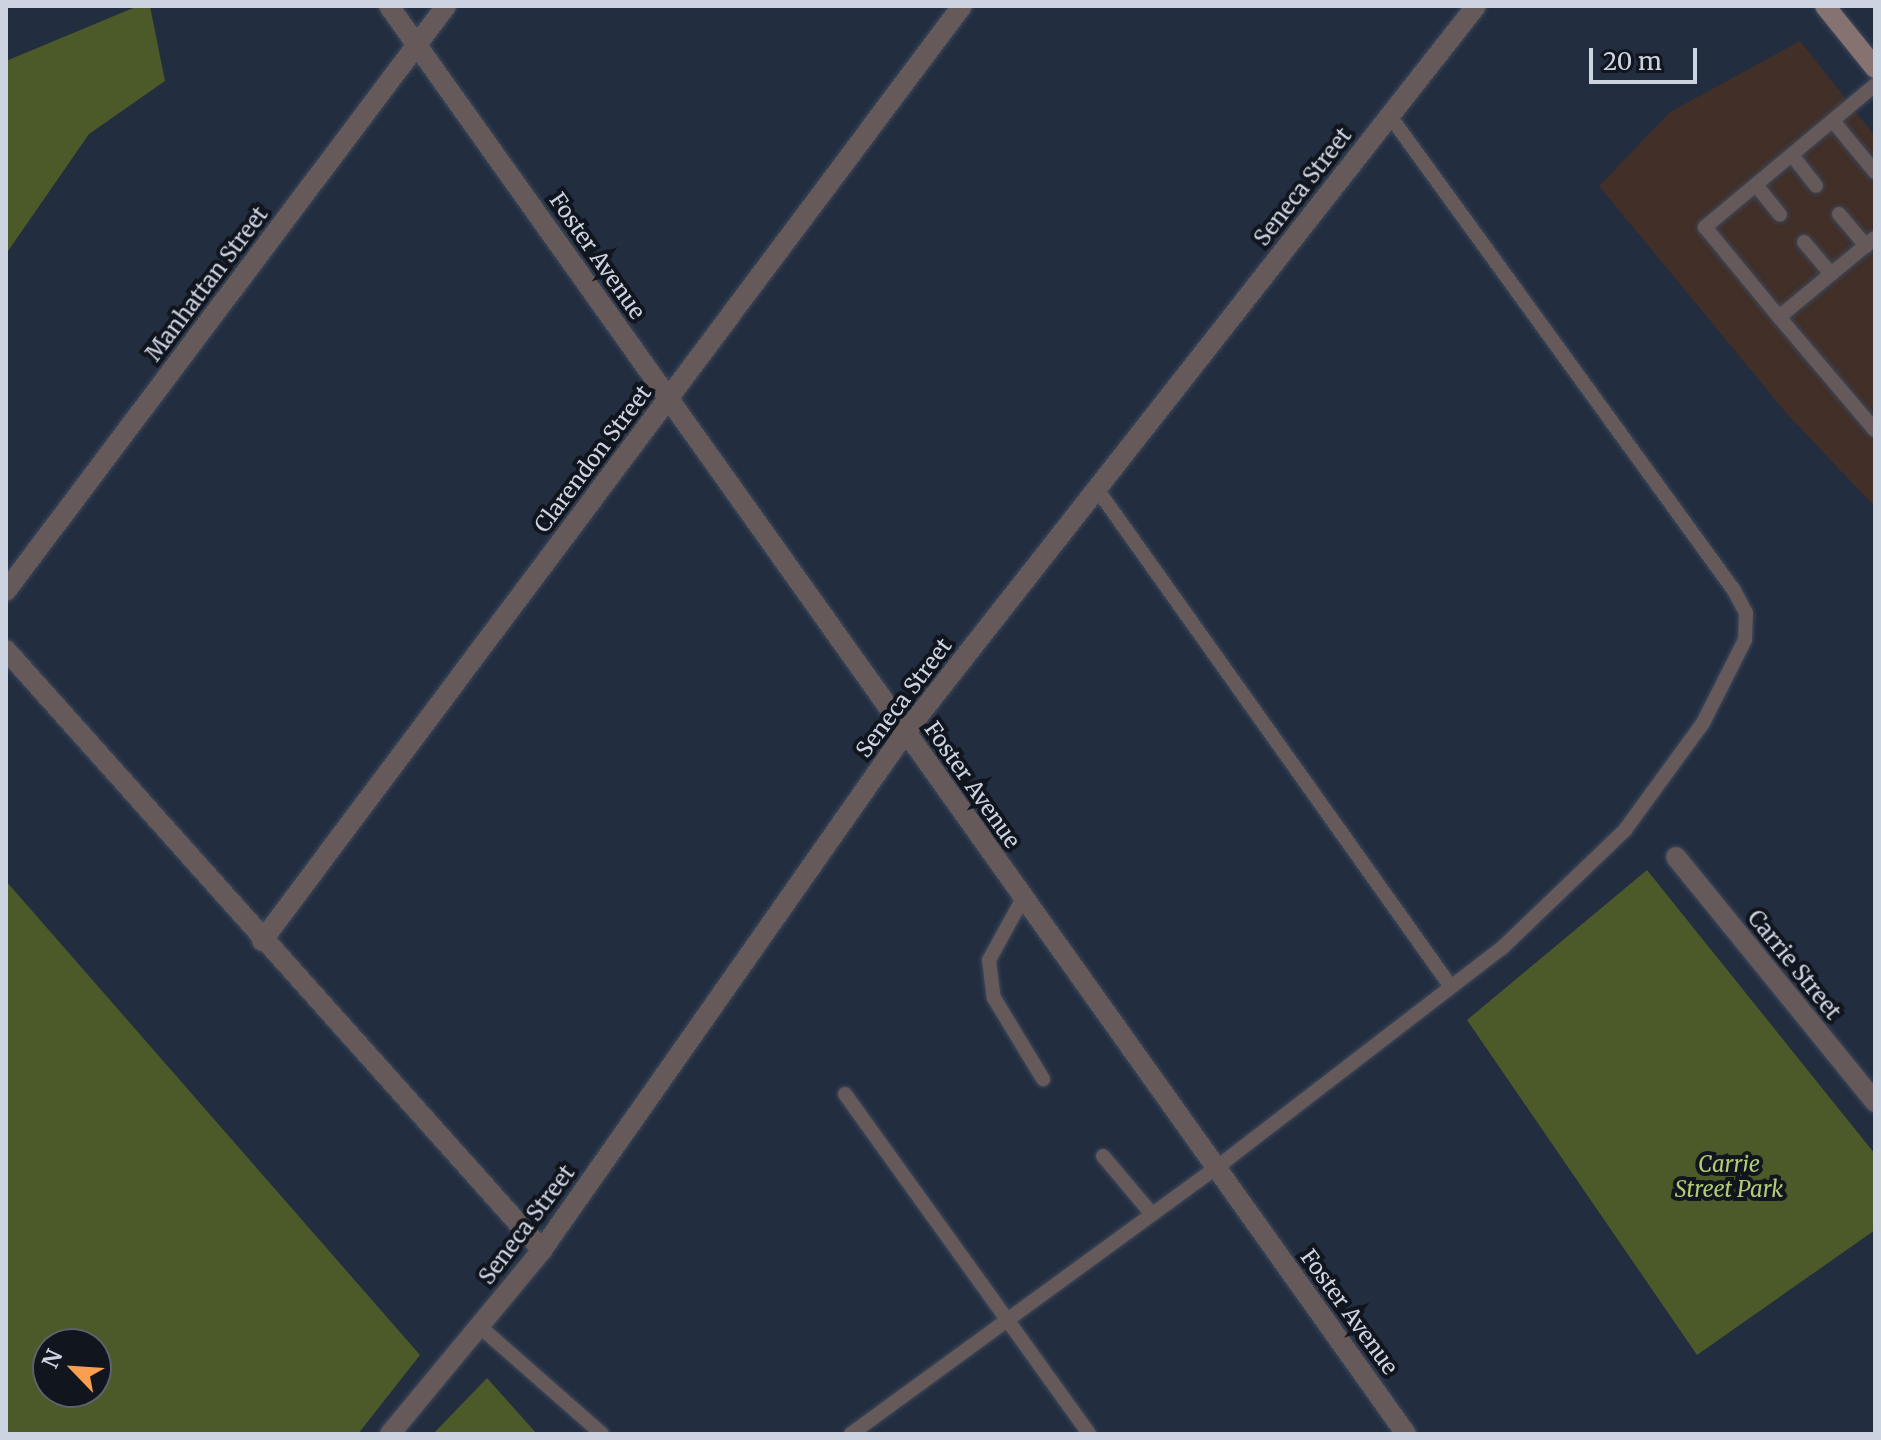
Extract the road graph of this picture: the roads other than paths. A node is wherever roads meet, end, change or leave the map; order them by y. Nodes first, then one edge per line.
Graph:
1 (389, 6) edge
2 (446, 6) edge
3 (962, 6) edge
4 (1476, 6) edge
5 (1825, 6) edge
6 (417, 44) junction
7 (1875, 68) edge
8 (1875, 85) edge
9 (1390, 116) junction
10 (1833, 121) junction
11 (1792, 155) junction
12 (1875, 172) edge
13 (1756, 185) junction
14 (1816, 186) dead end
15 (1839, 214) dead end
16 (1780, 215) dead end
17 (1804, 242) dead end
18 (1870, 242) edge
19 (1831, 274) junction
20 (1779, 317) junction
21 (669, 398) junction
22 (1875, 430) edge
23 (1097, 489) junction
24 (6, 591) edge
25 (6, 650) edge
26 (905, 733) junction
27 (1676, 857) dead end
28 (1023, 898) junction
29 (262, 941) junction
30 (1451, 987) junction
31 (1043, 1079) dead end
32 (845, 1094) dead end
33 (1875, 1102) edge
34 (1103, 1156) dead end
35 (1216, 1168) junction
36 (1151, 1213) junction
37 (542, 1250) junction
38 (1007, 1321) junction
39 (478, 1325) junction
40 (390, 1434) edge
41 (602, 1434) edge
42 (851, 1434) edge
43 (1089, 1434) edge
44 (1406, 1434) edge

1 - 6 street, Foster Avenue
2 - 6 street, Manhattan Street
3 - 21 street, Clarendon Street
4 - 9 street, Seneca Street
5 - 7 street
6 - 21 street, Foster Avenue
6 - 24 street, Manhattan Street
8 - 10 lane
9 - 23 street, Seneca Street
9 - 30 lane
10 - 11 lane
10 - 12 lane
11 - 13 lane
11 - 14 lane
13 - 16 lane
13 - 20 lane
15 - 18 lane
17 - 19 lane
18 - 19 lane
19 - 20 lane
20 - 22 lane
21 - 26 street, Foster Avenue
21 - 29 street, Clarendon Street
23 - 26 street, Seneca Street
23 - 30 lane
25 - 29 street
26 - 28 street, Foster Avenue
26 - 37 street, Seneca Street
27 - 33 street, Carrie Street
28 - 31 lane
28 - 35 street, Foster Avenue
29 - 37 street
30 - 35 lane
32 - 38 lane
34 - 36 lane
35 - 36 lane
35 - 44 street, Foster Avenue
36 - 38 lane
37 - 39 street, Seneca Street
38 - 42 lane
38 - 43 lane
39 - 40 street, Seneca Street
39 - 41 lane

